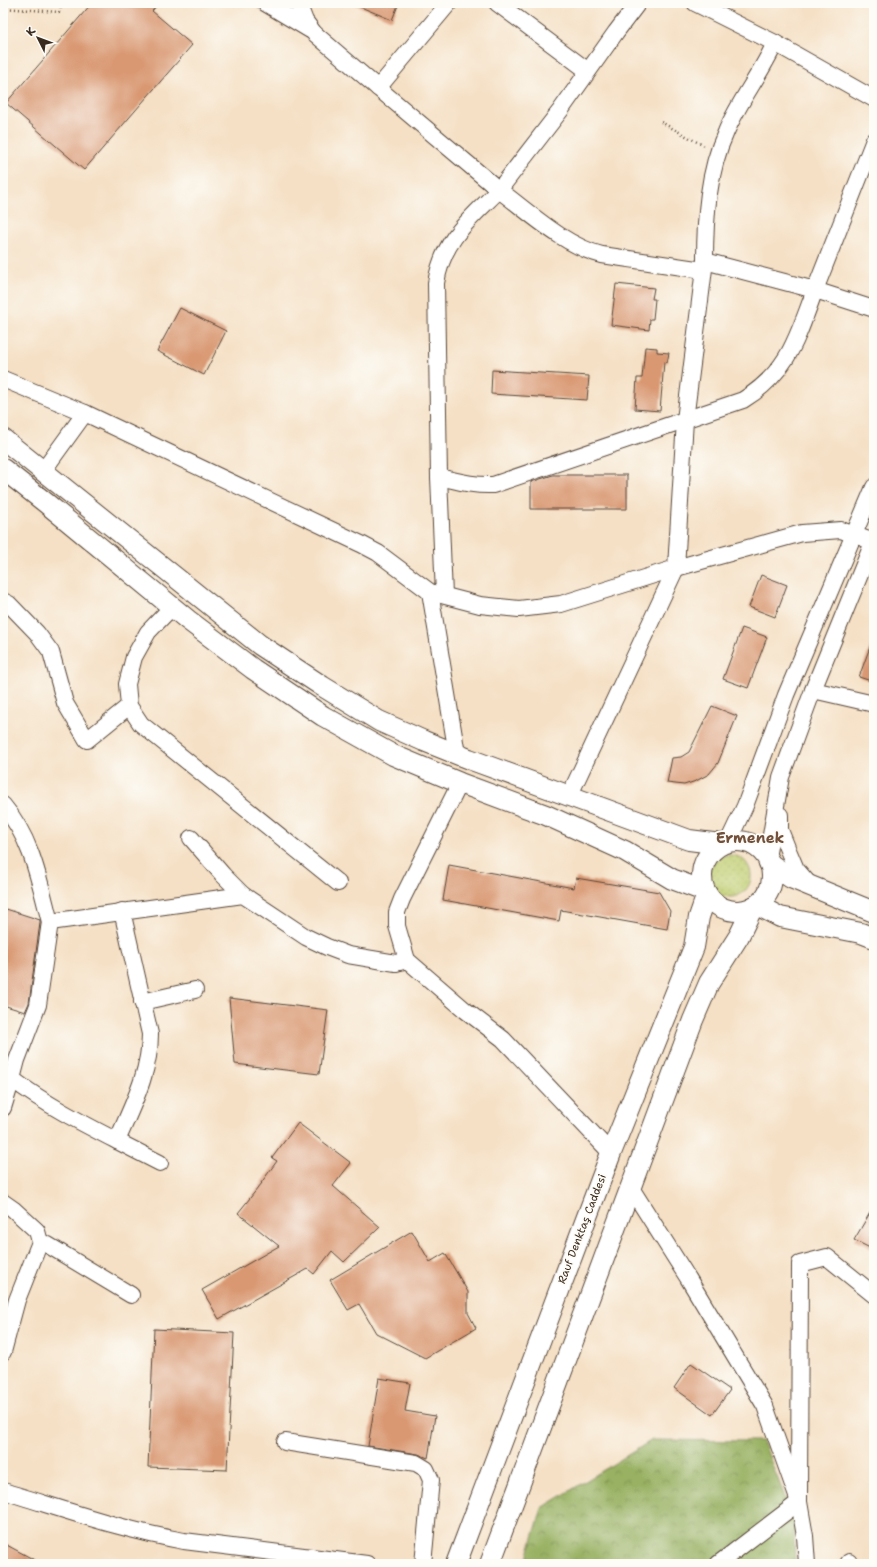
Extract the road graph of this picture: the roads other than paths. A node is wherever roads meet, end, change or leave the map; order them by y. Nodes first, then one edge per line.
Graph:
1 (265, 3) edge
2 (298, 3) edge
3 (448, 3) edge
4 (496, 3) edge
5 (638, 3) edge
6 (695, 3) edge
7 (314, 32) junction
8 (775, 43) junction
9 (588, 71) junction
10 (378, 88) junction
11 (874, 99) edge
12 (874, 140) edge
13 (499, 190) junction
14 (704, 265) junction
15 (815, 290) junction
16 (874, 309) edge
17 (3, 379) edge
18 (85, 412) junction
19 (685, 420) junction
20 (3, 439) edge
21 (3, 469) edge
22 (43, 470) junction
23 (439, 477) junction
24 (874, 487) edge
25 (853, 534) junction
26 (874, 542) edge
27 (676, 568) junction
28 (437, 594) junction
29 (3, 600) edge
30 (172, 607) junction
31 (813, 690) junction
32 (874, 704) edge
33 (129, 706) junction
34 (457, 754) junction
35 (781, 777) junction
36 (460, 783) junction
37 (573, 788) dead end
38 (3, 805) edge
39 (191, 838) dead end
40 (725, 843) junction
41 (768, 860) junction
42 (338, 884) dead end
43 (811, 886) junction
44 (705, 893) junction
45 (243, 895) junction
46 (755, 906) junction
47 (122, 911) junction
48 (874, 912) edge
49 (50, 922) junction
50 (874, 938) edge
51 (407, 960) junction
52 (195, 990) dead end
53 (142, 1002) junction
54 (8, 1076) edge
55 (3, 1108) edge
56 (117, 1141) junction
57 (611, 1153) junction
58 (160, 1163) dead end
59 (631, 1188) junction
60 (4, 1200) edge
61 (40, 1242) junction
62 (131, 1295) dead end
63 (874, 1295) edge
64 (3, 1352) edge
65 (284, 1442) dead end
66 (3, 1491) edge
67 (799, 1502) junction
68 (367, 1564) edge
69 (422, 1564) edge
70 (456, 1564) edge
71 (490, 1564) edge
72 (718, 1564) edge
73 (807, 1564) edge

1 - 7 street
2 - 7 street
3 - 10 street
4 - 9 street
5 - 9 street
6 - 8 street
7 - 10 street
8 - 11 street
8 - 14 street
9 - 13 street
10 - 13 street
12 - 15 street
13 - 14 street
13 - 23 street
14 - 15 street
14 - 19 street
15 - 16 street
15 - 19 street
17 - 18 street
18 - 22 street
18 - 28 street
19 - 23 street
19 - 27 street
20 - 22 main road
21 - 30 main road
22 - 34 main road
23 - 28 street
24 - 25 street
25 - 26 street
25 - 27 street
25 - 40 street
26 - 31 street
27 - 28 street
27 - 37 street
28 - 34 street
29 - 33 street
30 - 33 street
30 - 36 main road
31 - 32 street
31 - 35 street
33 - 42 street
34 - 40 main road
35 - 41 street
35 - 43 street
36 - 44 main road
36 - 51 street
38 - 49 street
39 - 45 street
40 - 41 main road
40 - 44 main road
41 - 43 main road
41 - 46 main road
43 - 48 main road
44 - 46 main road
44 - 57 main road, Rauf Denktaş Caddesi
45 - 47 street
45 - 51 street
46 - 50 main road
46 - 59 main road
47 - 49 street
47 - 53 street
49 - 54 street
51 - 57 street
52 - 53 street
53 - 56 street
54 - 55 street
54 - 56 street
56 - 58 street
57 - 70 main road, Rauf Denktaş Caddesi
59 - 67 street
59 - 71 main road
60 - 61 street
61 - 62 street
61 - 64 street
63 - 67 street
65 - 69 street
66 - 68 street
67 - 72 street
67 - 73 street

